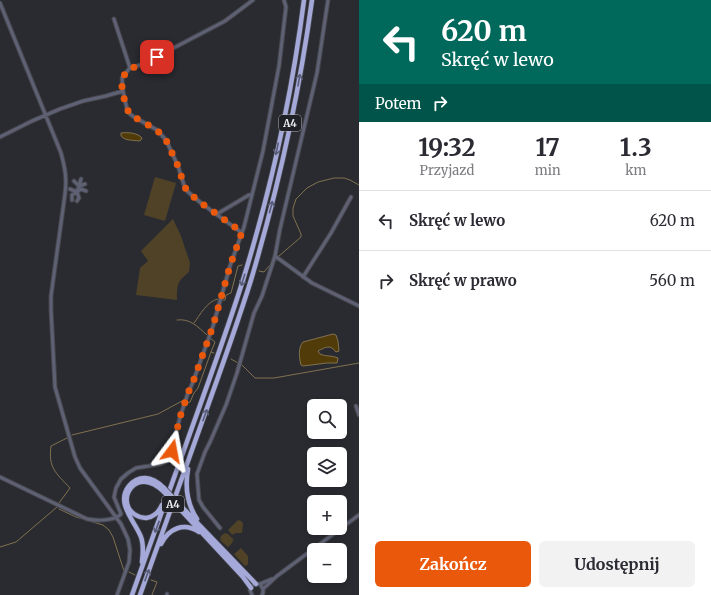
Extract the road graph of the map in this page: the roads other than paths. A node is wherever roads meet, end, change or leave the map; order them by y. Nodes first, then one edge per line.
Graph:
1 (253, 0) edge
2 (284, 0) edge
3 (304, 0) edge
4 (312, 0) edge
5 (328, 0) edge
6 (0, 3) edge
7 (114, 19) dead end
8 (130, 68) junction
9 (122, 91) junction
10 (46, 115) junction
11 (0, 138) edge
12 (81, 179) dead end
13 (74, 181) dead end
14 (85, 184) dead end
15 (79, 186) junction
16 (70, 189) dead end
17 (86, 191) dead end
18 (77, 192) junction
19 (252, 195) junction
20 (351, 197) dead end
21 (217, 214) junction
22 (242, 232) junction
23 (275, 256) junction
24 (303, 277) junction
25 (359, 306) edge
26 (356, 406) dead end
27 (359, 415) edge
28 (192, 452) junction
29 (0, 477) edge
30 (163, 490) junction
31 (170, 491) junction
32 (179, 507) junction
33 (359, 516) edge
34 (117, 518) junction
35 (220, 528) dead end
36 (203, 529) junction
37 (207, 539) junction
38 (154, 556) junction
39 (277, 576) junction
40 (138, 578) junction
41 (258, 584) junction
42 (263, 589) junction
43 (251, 591) edge
44 (117, 595) edge
45 (132, 595) edge
46 (140, 595) edge
47 (247, 595) edge
48 (262, 595) edge

1 - 8 street
2 - 19 street
3 -> 31 highway, A4
28 -> 4 highway, A4
5 - 23 street
6 - 10 street
7 - 8 street
8 - 9 street
9 - 10 street
9 - 21 street
10 - 11 street
10 - 34 street
12 - 15 street
13 - 15 street
14 - 15 street
15 - 18 street
16 - 18 street
17 - 18 street
18 - 18 street
19 - 21 street
19 - 22 street
20 - 24 street
21 - 22 street
22 - 34 street
23 - 24 street
23 - 35 street
24 - 25 street
26 - 27 street
28 - 36 highway
28 - 38 highway, A4
29 - 34 street
30 - 31 highway
30 - 32 highway, bridge
30 - 40 highway
31 -> 40 highway, A4
32 - 36 highway
32 - 37 highway
33 - 39 street
34 - 44 street
36 - 41 highway
37 - 38 highway
37 - 43 highway
46 -> 38 highway, A4
39 - 41 street
39 - 42 street
40 - 45 highway, A4
41 - 42 street
41 - 43 street
42 - 48 street
43 - 47 street

